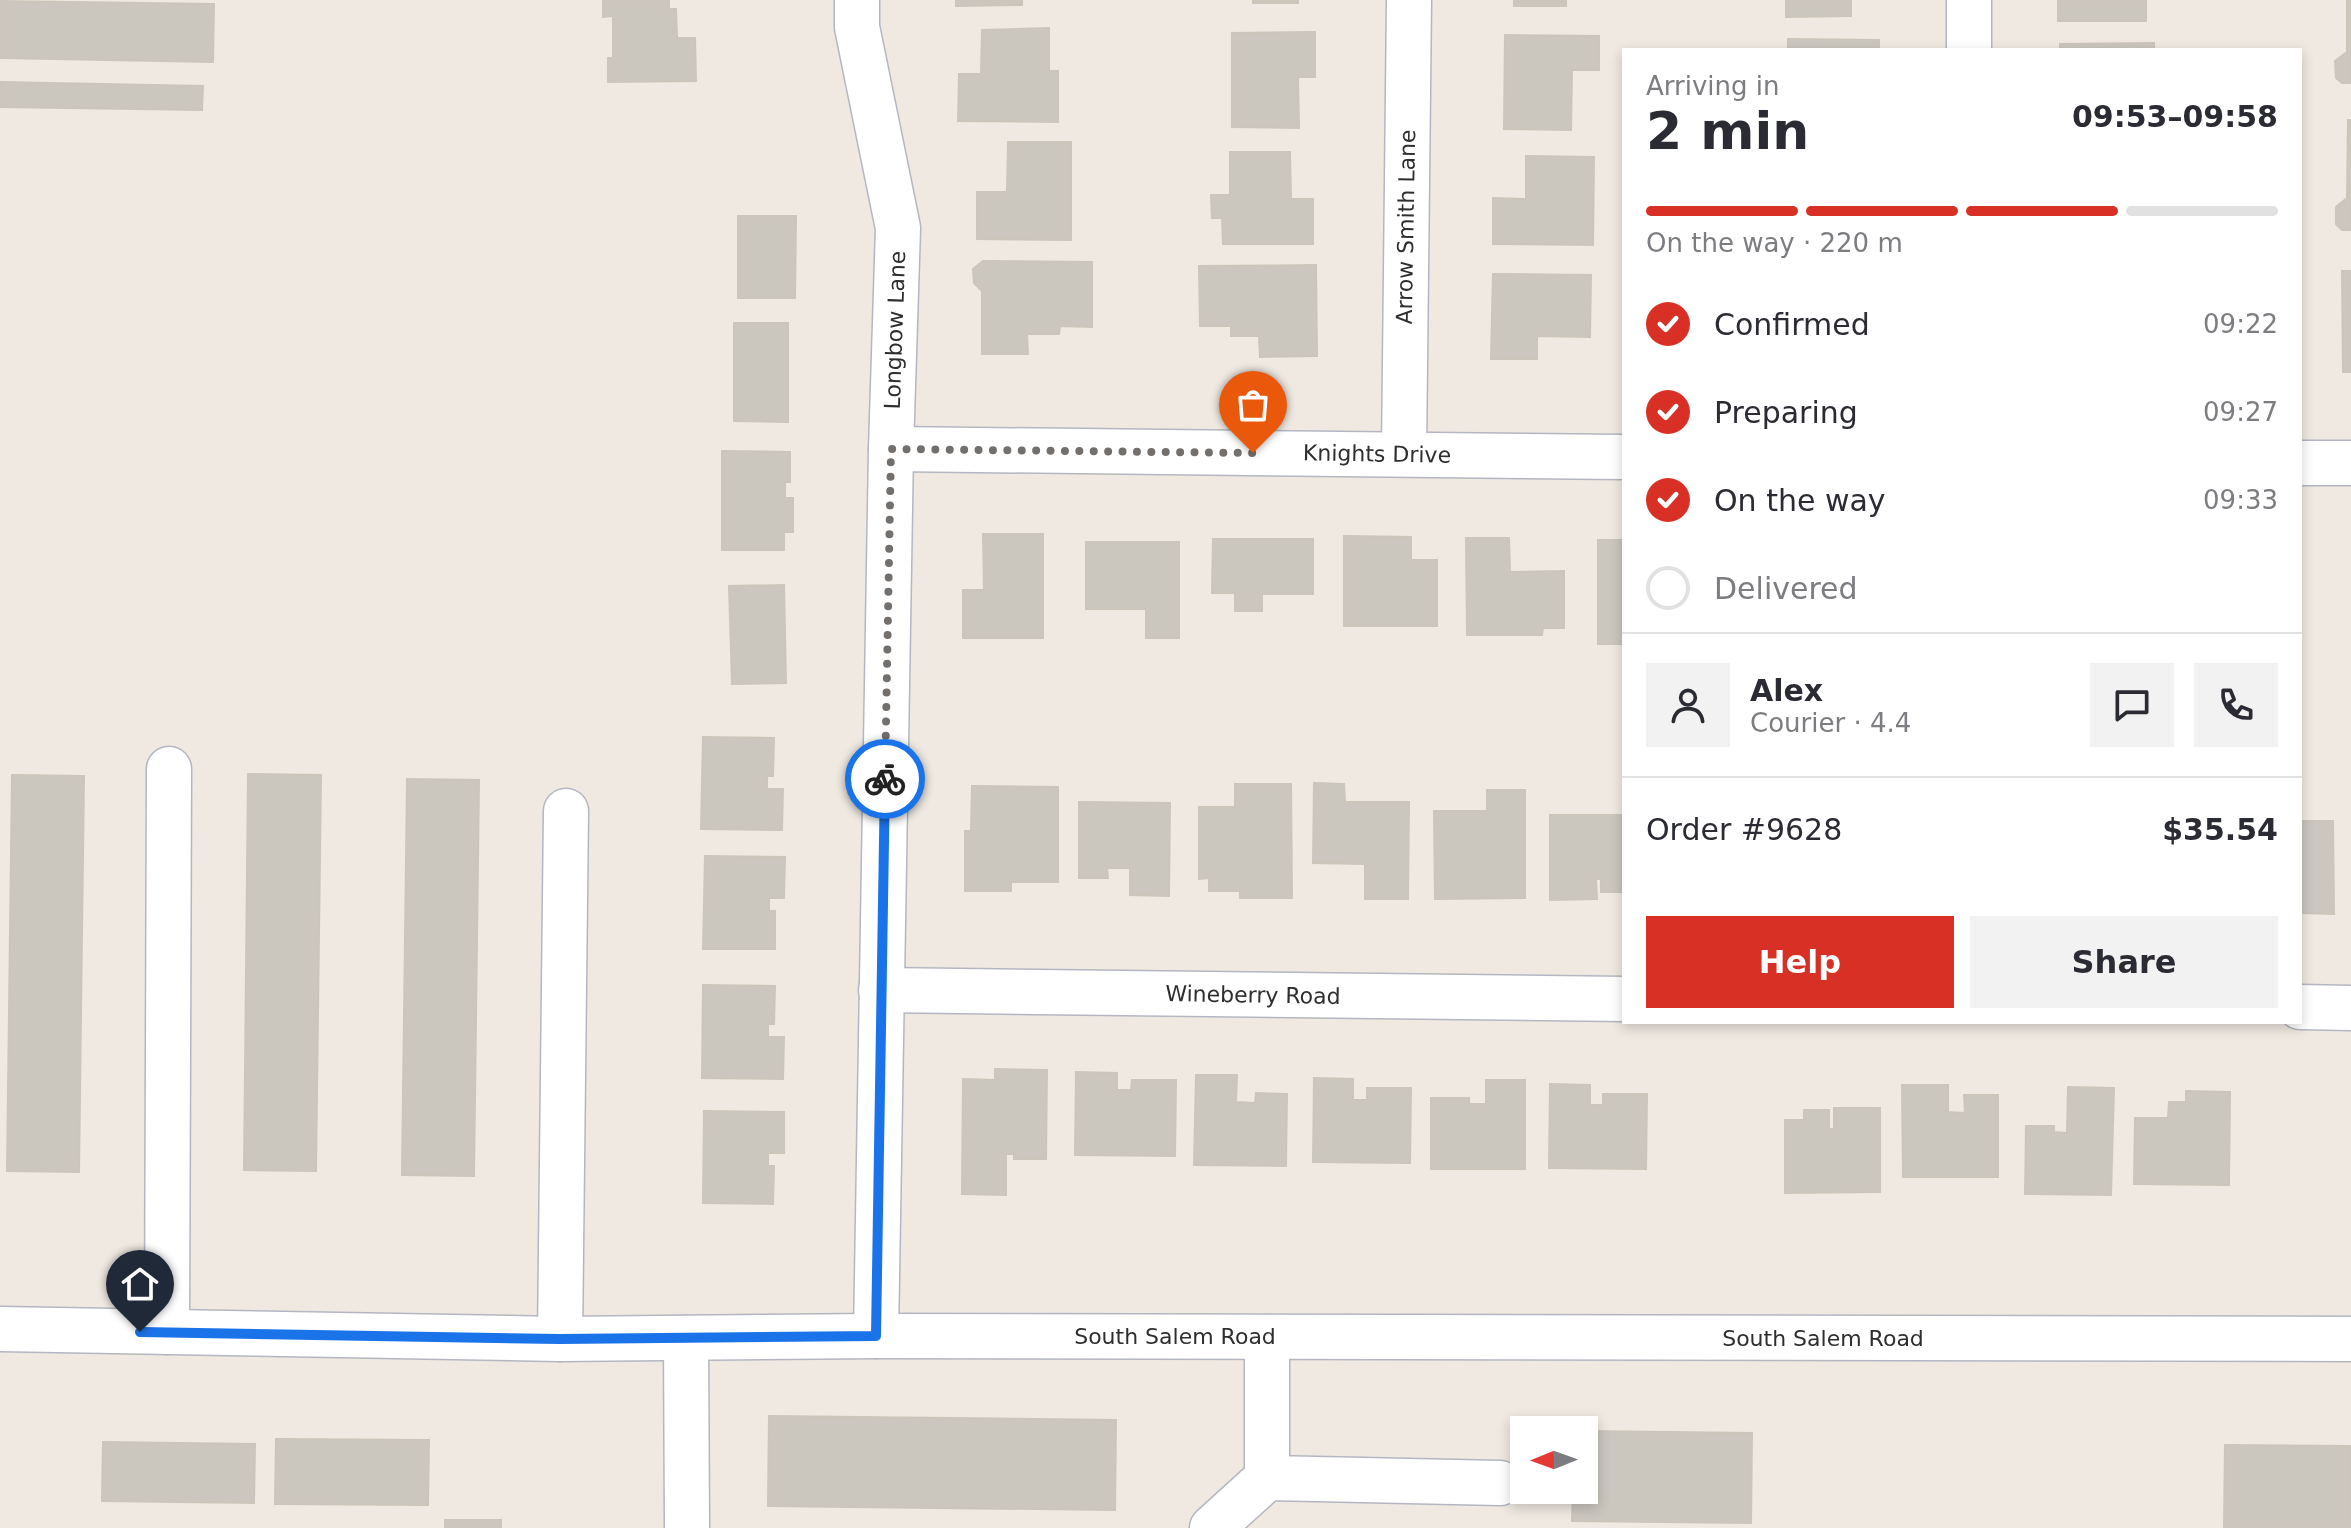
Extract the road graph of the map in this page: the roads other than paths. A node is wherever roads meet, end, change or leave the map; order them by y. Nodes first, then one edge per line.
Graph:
1 (857, 0) edge
2 (1409, 0) edge
3 (1969, 0) edge
4 (1969, 48) edge
5 (891, 449) junction
6 (1404, 454) junction
7 (1622, 457) edge
8 (2302, 463) edge
9 (2351, 463) edge
10 (169, 769) dead end
11 (566, 811) dead end
12 (881, 990) junction
13 (1622, 999) edge
14 (2302, 1007) edge
15 (2351, 1008) edge
16 (0, 1329) edge
17 (167, 1332) junction
18 (876, 1336) junction
19 (1267, 1337) junction
20 (686, 1338) junction
21 (560, 1339) junction
22 (2351, 1339) edge
23 (1267, 1478) junction
24 (1500, 1483) dead end
25 (687, 1528) edge
26 (1212, 1528) edge

1 - 5 street, Longbow Lane
2 - 6 street, Arrow Smith Lane
3 - 4 street
5 - 6 street, Knights Drive
5 - 12 street, Longbow Lane
6 - 7 street, Knights Drive
8 - 9 street
10 - 17 street
11 - 21 street
12 - 13 street, Wineberry Road
12 - 18 street, Longbow Lane
14 - 15 street
16 - 17 street, South Salem Road
17 - 21 street, South Salem Road
18 - 19 street, South Salem Road
18 - 20 street, South Salem Road
19 - 22 street, South Salem Road
19 - 23 street
20 - 21 street, South Salem Road
20 - 25 street
23 - 24 street
23 - 26 street

